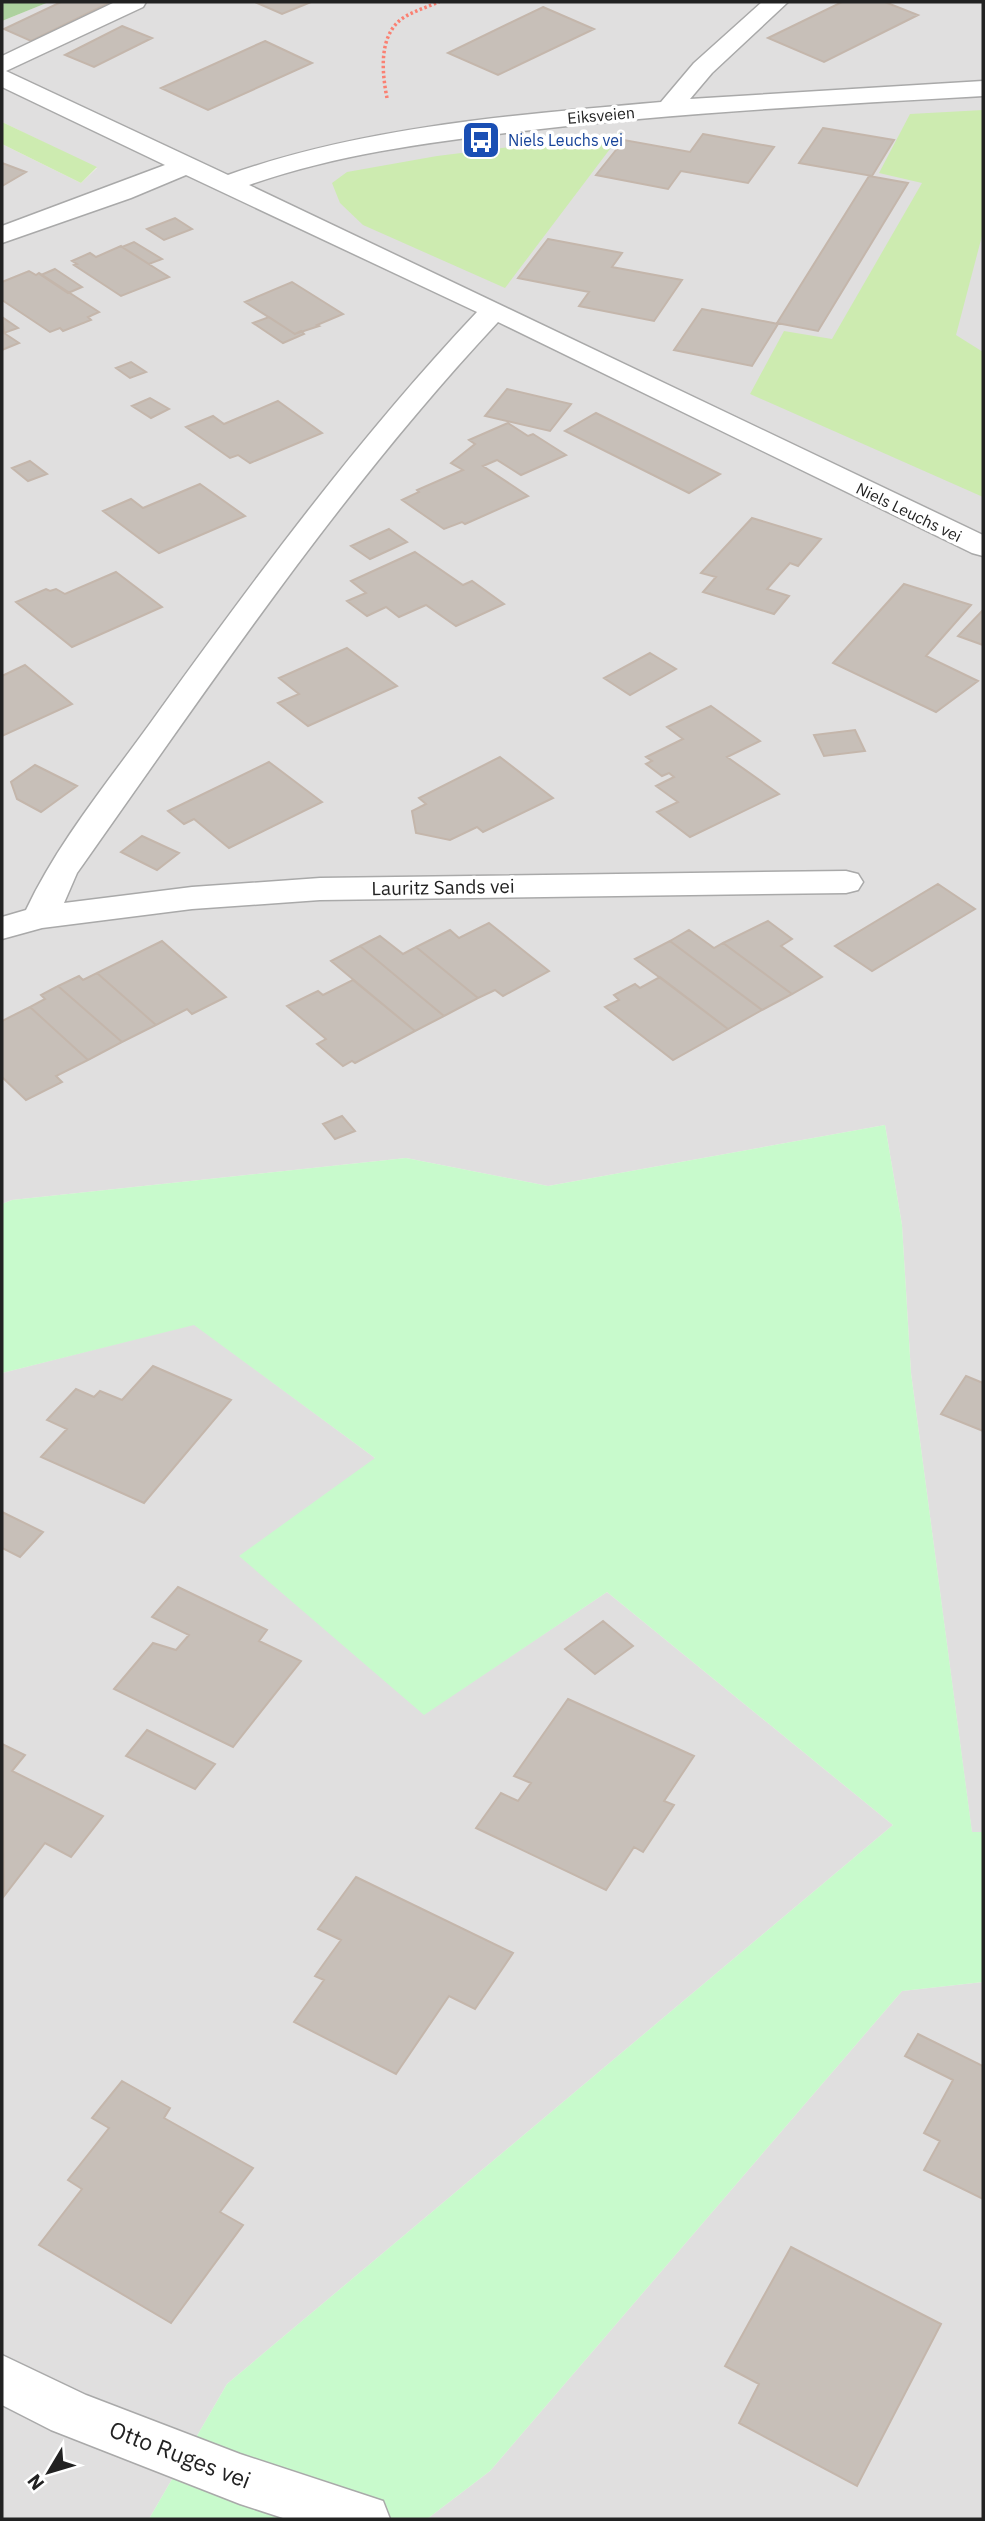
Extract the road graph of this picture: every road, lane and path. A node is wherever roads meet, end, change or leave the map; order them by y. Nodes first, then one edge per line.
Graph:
1 (134, 2) edge
2 (439, 2) edge
3 (776, 2) edge
4 (2, 65) edge
5 (2, 78) edge
6 (983, 88) edge
7 (388, 102) dead end
8 (668, 109) junction
9 (186, 165) junction
10 (226, 184) junction
11 (2, 236) edge
12 (494, 310) junction
13 (983, 547) edge
14 (846, 882) dead end
15 (40, 917) junction
16 (2, 928) edge
17 (2, 2379) edge
18 (364, 2519) edge

1 - 4 street
2 - 7 path
3 - 8 street
5 - 9 street, Niels Leuchs vei
6 - 8 street, Eiksveien
8 - 10 street, Eiksveien
9 - 10 street, Niels Leuchs vei
9 - 11 street
10 - 12 street, Niels Leuchs vei
12 - 13 street, Niels Leuchs vei
12 - 15 street
14 - 15 street, Lauritz Sands vei
15 - 16 street, Lauritz Sands vei
17 - 18 street, Otto Ruges vei

